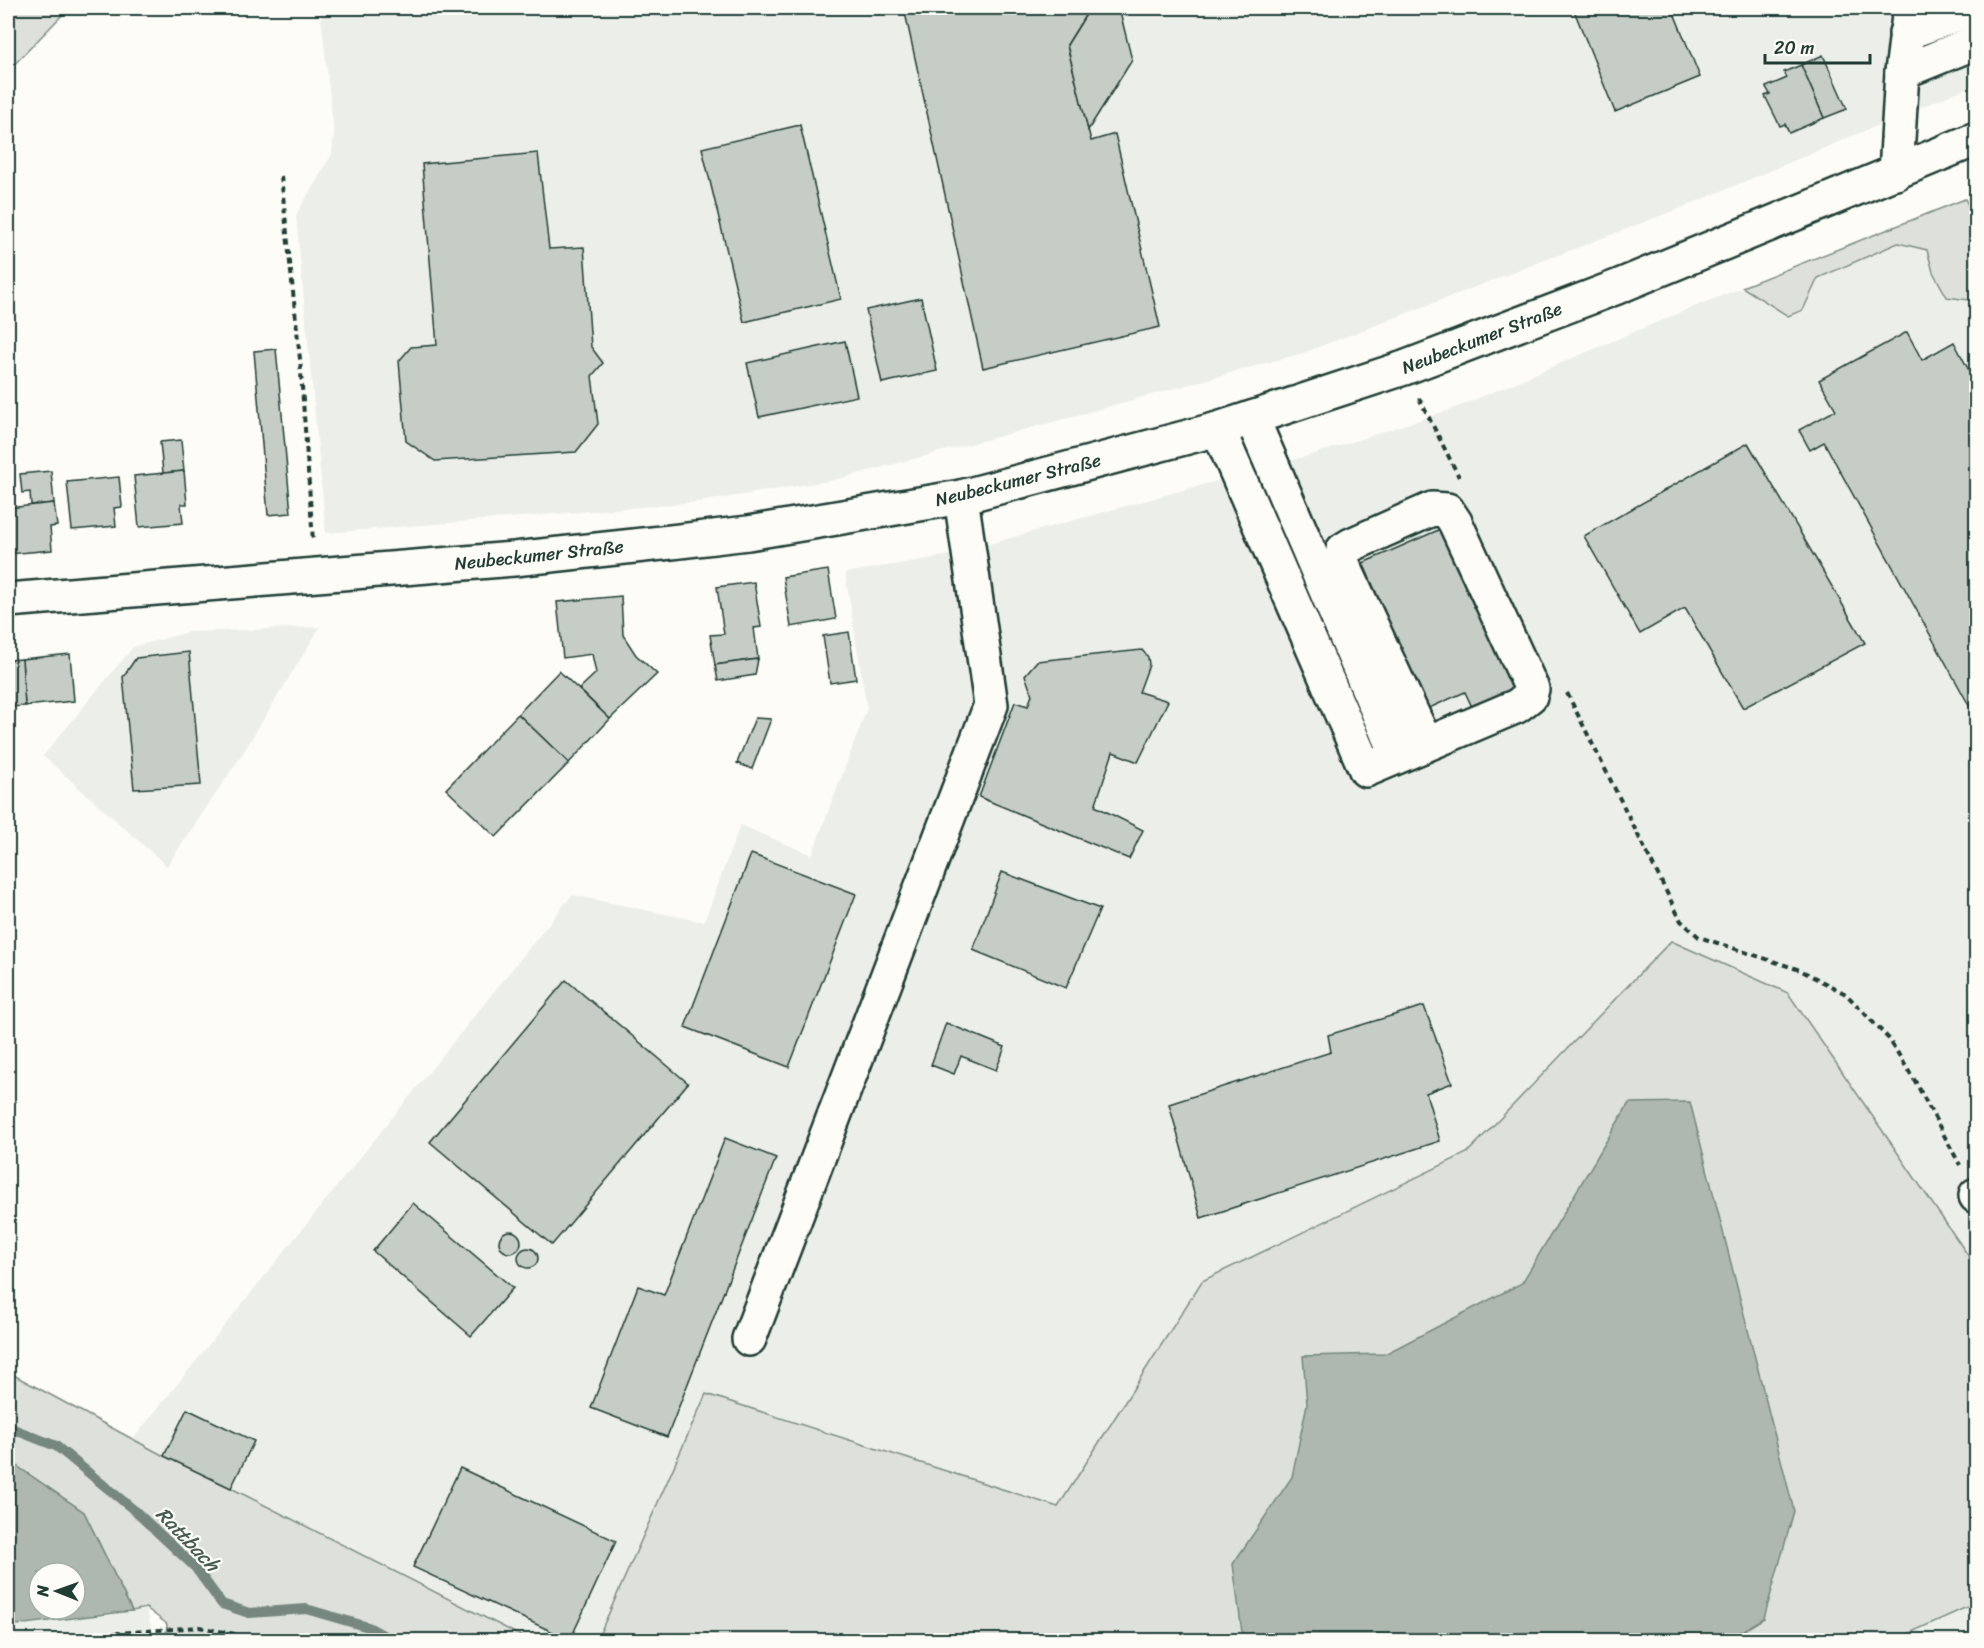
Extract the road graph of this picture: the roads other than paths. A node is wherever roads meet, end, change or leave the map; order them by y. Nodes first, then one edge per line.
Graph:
1 (1976, 8) edge
2 (1908, 20) edge
3 (1977, 42) edge
4 (1902, 72) junction
5 (1977, 139) edge
6 (1896, 173) junction
7 (1252, 418) junction
8 (1218, 429) junction
9 (961, 497) junction
10 (8, 600) edge
11 (1412, 750) junction
12 (749, 1339) dead end

1 - 2 main road
2 - 4 main road
3 - 4 main road
4 - 6 main road
5 - 6 main road, Neubeckumer Straße
6 - 7 main road, Neubeckumer Straße
7 - 8 main road, Neubeckumer Straße
7 - 11 main road
8 - 9 main road, Neubeckumer Straße
8 - 11 main road
9 - 10 main road, Neubeckumer Straße
9 - 12 main road
11 - 11 main road

